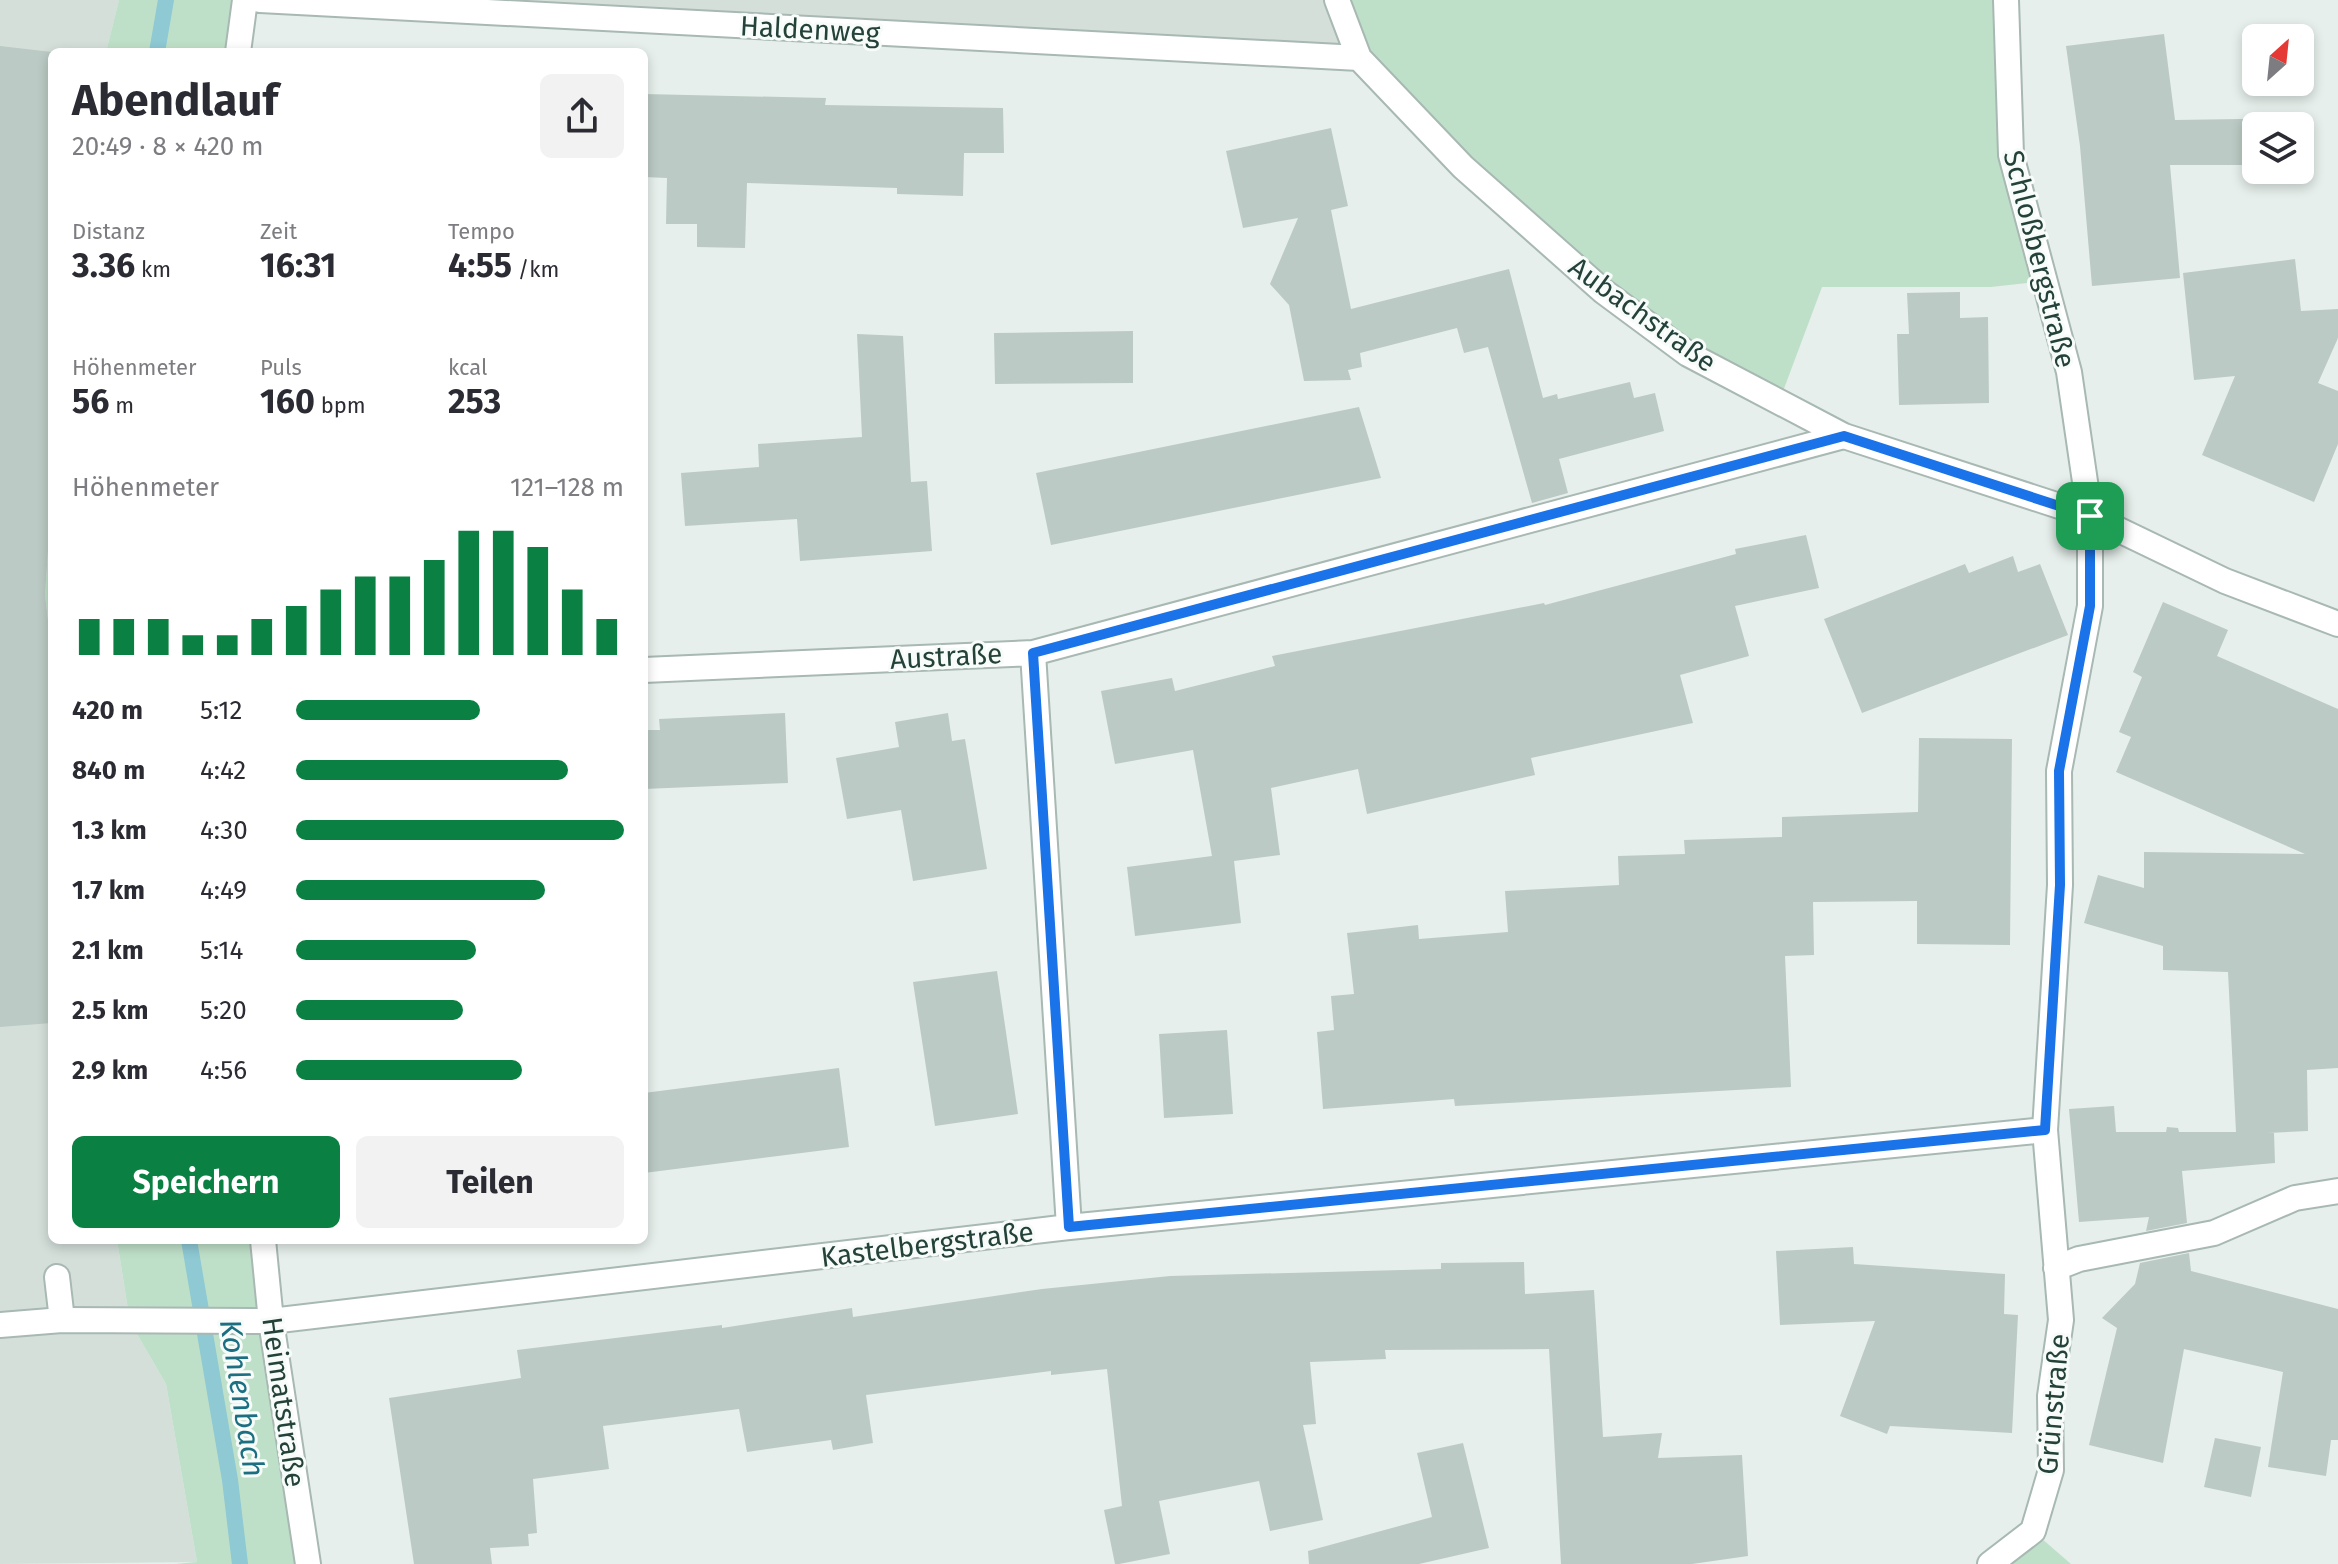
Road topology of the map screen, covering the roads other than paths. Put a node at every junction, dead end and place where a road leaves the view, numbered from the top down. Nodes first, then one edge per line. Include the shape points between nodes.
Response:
1 (245, 0) edge
2 (260, 0) edge
3 (1337, 0) edge
4 (2006, 0) edge
5 (239, 48) edge
6 (1359, 58) junction
7 (1844, 436) junction
8 (2090, 516) junction
9 (2338, 624) edge
10 (1033, 653) junction
11 (648, 670) edge
12 (2045, 1130) junction
13 (2338, 1191) edge
14 (1069, 1227) junction
15 (263, 1244) edge
16 (2056, 1268) junction
17 (57, 1277) dead end
18 (62, 1320) junction
19 (261, 1322) junction
20 (0, 1325) edge
21 (308, 1564) edge
22 (1990, 1564) edge

1 - 5 street
2 - 6 street, Haldenweg
3 - 6 street, Aubachstraße
4 - 8 street, Schloßbergstraße via 2011,155 2069,372
6 - 7 street, Aubachstraße via 1463,167 1603,291 1688,354
7 - 8 street, Aubachstraße
7 - 10 street, Austraße
8 - 9 street, Aubachstraße via 2225,581
8 - 12 street, Schloßbergstraße via 2090,606 2059,771 2060,885
10 - 11 street, Austraße
10 - 14 street
12 - 14 street, Kastelbergstraße
12 - 16 street, Grünstraße
13 - 16 street via 2295,1198 2214,1233
14 - 19 street, Kastelbergstraße
15 - 19 street, Heimatstraße
16 - 22 street, Grünstraße via 2061,1320 2050,1396 2051,1470 2033,1531
17 - 18 street
18 - 19 street, Kastelbergstraße
18 - 20 street, Kastelbergstraße
19 - 21 street, Heimatstraße

